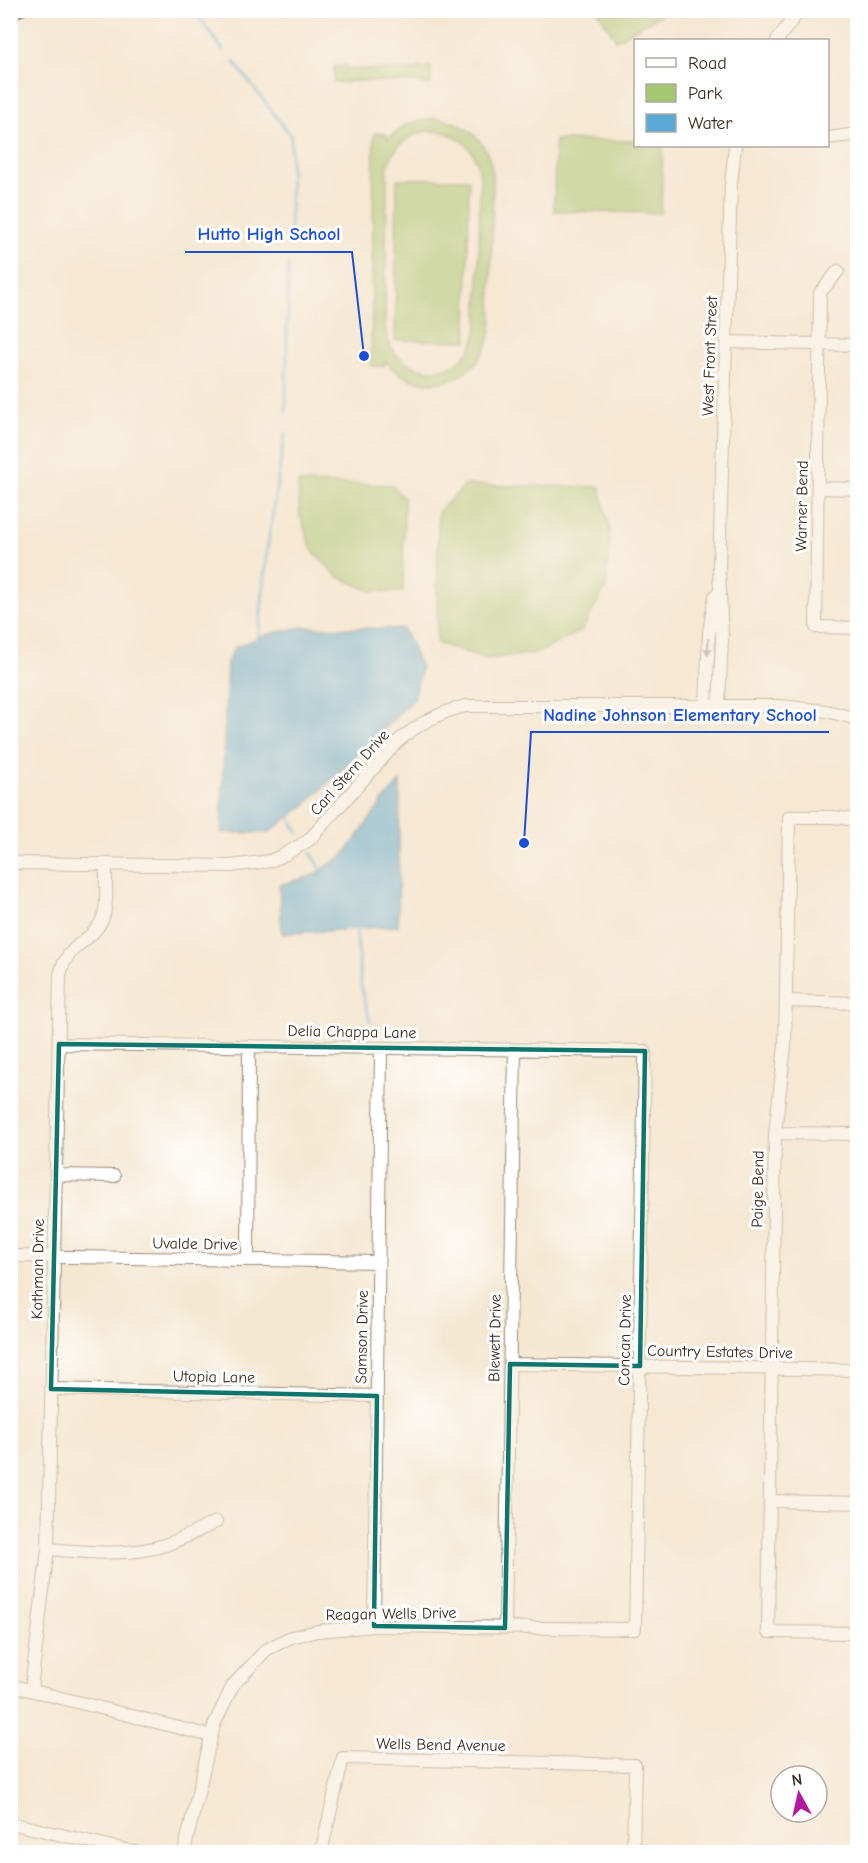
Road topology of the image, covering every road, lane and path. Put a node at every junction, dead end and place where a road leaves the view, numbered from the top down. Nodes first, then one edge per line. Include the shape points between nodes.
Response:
1 (800, 10) edge
2 (778, 39) edge
3 (858, 134) edge
4 (829, 138) edge
5 (735, 147) edge
6 (838, 271) dead end
7 (726, 342) junction
8 (820, 345) junction
9 (858, 345) edge
10 (818, 488) junction
11 (858, 489) edge
12 (719, 568) junction
13 (858, 628) edge
14 (706, 704) junction
15 (719, 704) junction
16 (858, 719) edge
17 (858, 820) edge
18 (10, 863) edge
19 (106, 864) junction
20 (786, 1001) junction
21 (858, 1003) edge
22 (59, 1044) junction
23 (249, 1046) junction
24 (381, 1048) junction
25 (515, 1050) junction
26 (645, 1051) joint
27 (775, 1133) junction
28 (858, 1134) edge
29 (56, 1175) junction
30 (114, 1176) dead end
31 (10, 1256) edge
32 (54, 1257) junction
33 (248, 1260) junction
34 (378, 1262) junction
35 (510, 1364) junction
36 (640, 1366) junction
37 (771, 1369) junction
38 (858, 1370) edge
39 (51, 1389) junction
40 (377, 1396) junction
41 (771, 1501) junction
42 (858, 1503) edge
43 (216, 1522) dead end
44 (48, 1549) junction
45 (374, 1626) junction
46 (505, 1628) junction
47 (635, 1629) joint
48 (858, 1633) edge
49 (10, 1685) edge
50 (31, 1689) junction
51 (211, 1736) junction
52 (10, 1823) edge
53 (135, 1852) edge
54 (184, 1852) edge
55 (321, 1852) edge
56 (633, 1852) edge

1 - 2 street
3 - 4 street
5 - 7 street, West Front Street
6 - 8 street, Warner Bend via 820,293
7 - 8 street
7 - 12 street, West Front Street
8 - 9 street
8 - 10 street, Warner Bend
10 - 11 street
10 - 13 street, Warner Bend via 816,627
12 -> 14 street, West Front Street via 709,632
12 - 15 street, West Front Street
14 - 15 street, Carl Stern Drive
14 - 19 street, Carl Stern Drive via 480,705 447,711 420,724 397,742 309,840 284,855 270,861 231,866
15 - 16 street, Carl Stern Drive via 781,706
17 - 20 street, Paige Bend via 789,817
18 - 19 street, Carl Stern Drive
19 - 22 street, Kothman Drive via 101,921 62,964
20 - 21 street
20 - 27 street, Paige Bend
22 - 23 street, Delia Chappa Lane
22 - 29 street, Kothman Drive
23 - 24 street, Delia Chappa Lane
23 - 33 street
24 - 25 street, Delia Chappa Lane
24 - 34 street, Samson Drive
25 - 26 street, Delia Chappa Lane
25 - 35 street, Blewett Drive
26 - 36 street, Concan Drive
27 - 28 street
27 - 37 street, Paige Bend
29 - 30 street
29 - 32 street, Kothman Drive
31 - 32 street, Uvalde Drive
32 - 33 street, Uvalde Drive
32 - 39 street, Kothman Drive
33 - 34 street, Uvalde Drive
34 - 40 street, Samson Drive
35 - 36 street, Country Estates Drive
35 - 46 street, Blewett Drive
36 - 37 street, Country Estates Drive
36 - 47 street, Concan Drive
37 - 38 street, Country Estates Drive
37 - 41 street, Paige Bend
39 - 40 street, Utopia Lane
39 - 44 street, Kothman Drive
40 - 45 street, Samson Drive
41 - 42 street
41 - 48 street, Paige Bend via 768,1632
43 - 44 street via 186,1537 142,1551
44 - 50 street, Kothman Drive
45 - 46 street, Reagan Wells Drive
45 - 51 street, Reagan Wells Drive via 318,1630 291,1637 266,1650 233,1685
46 - 47 street, Reagan Wells Drive
49 - 50 street
50 - 51 street
51 - 54 street, Reagan Wells Drive
52 - 53 street
55 - 56 street, Wells Bend Avenue via 344,1758 634,1765

